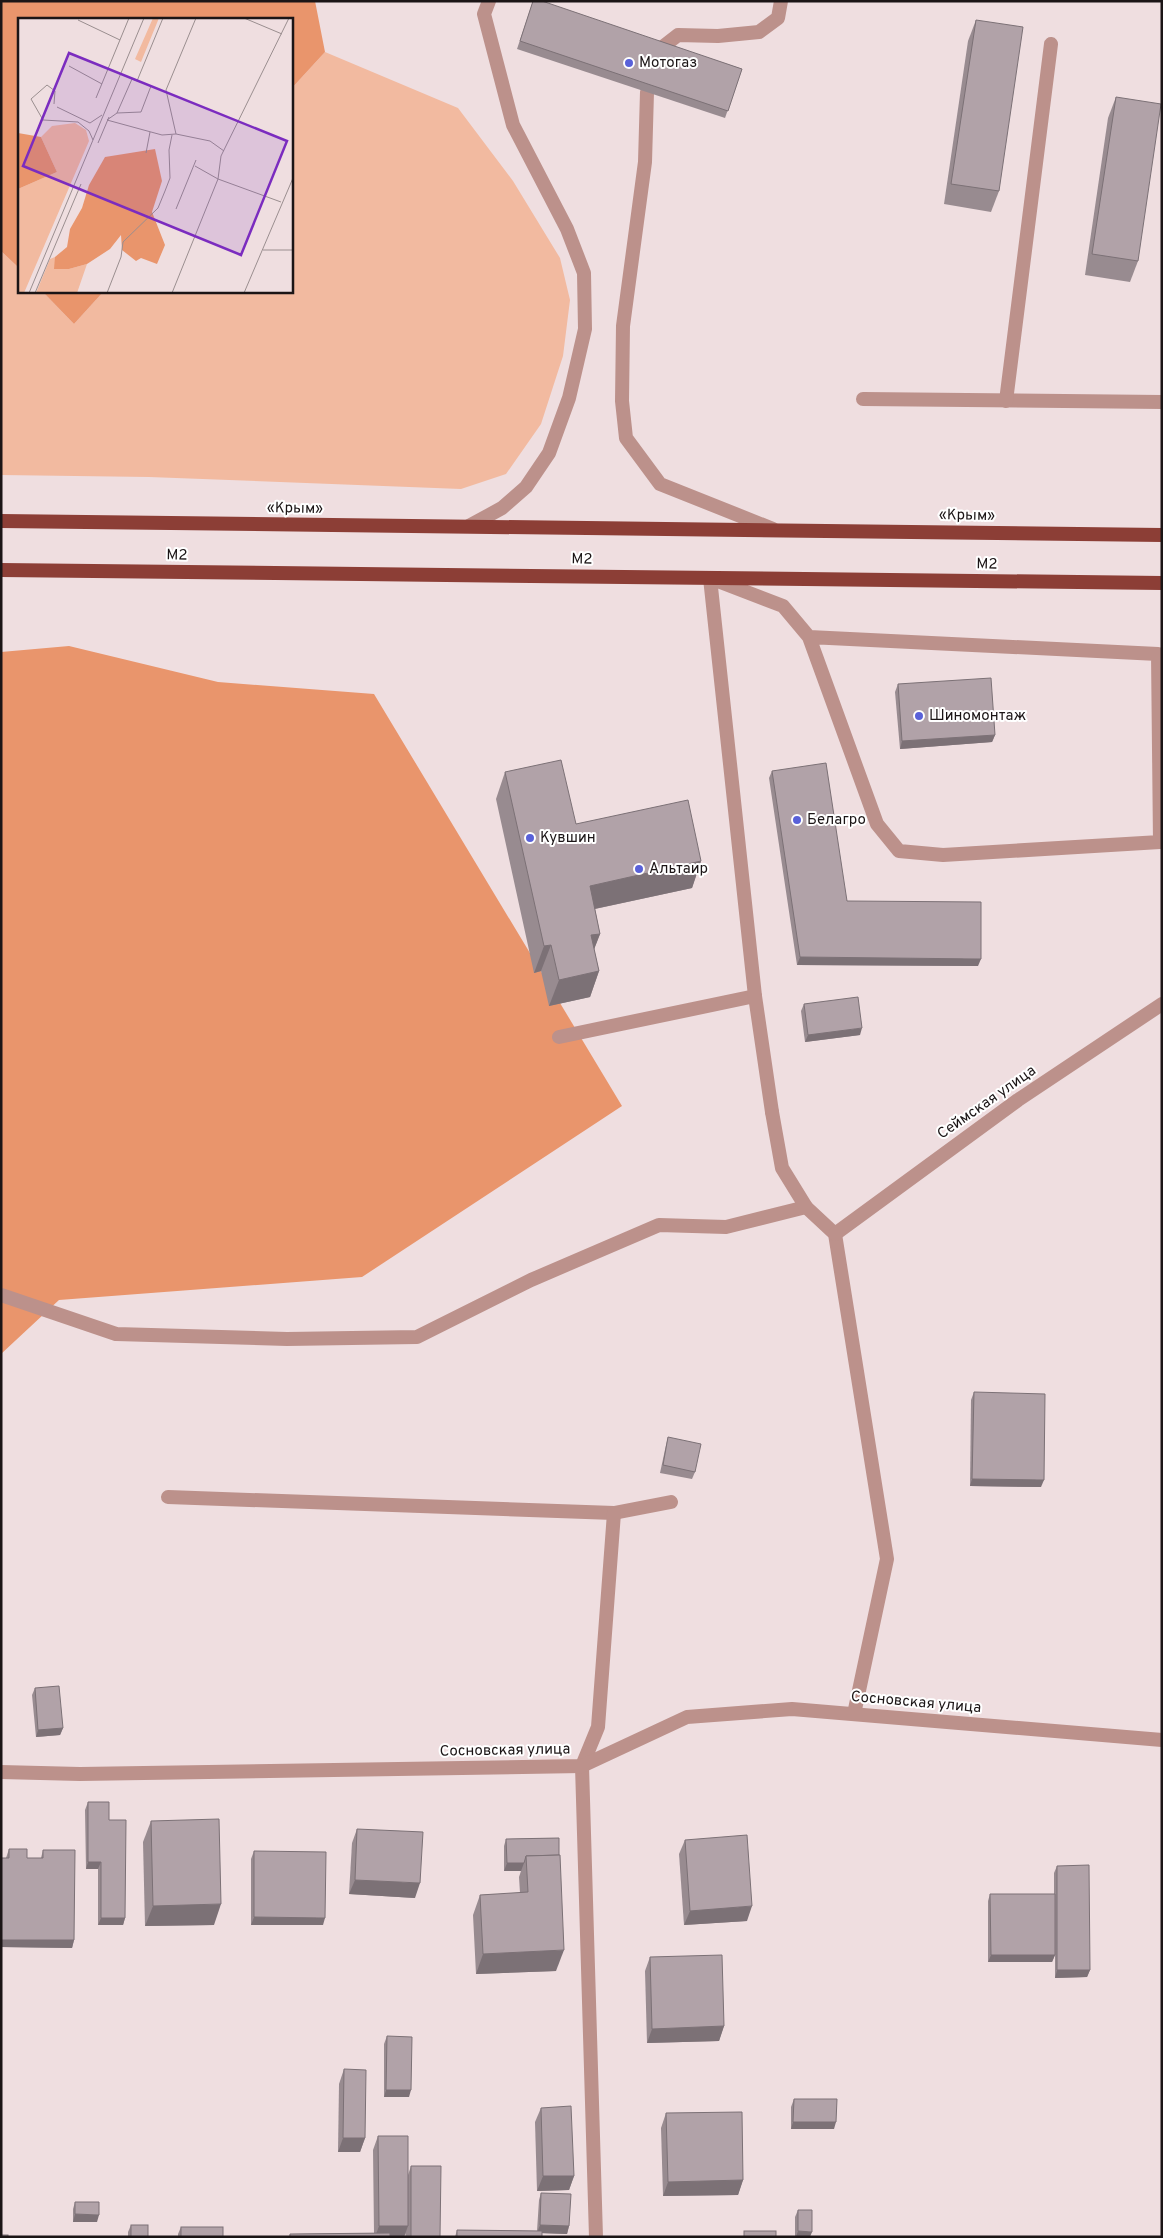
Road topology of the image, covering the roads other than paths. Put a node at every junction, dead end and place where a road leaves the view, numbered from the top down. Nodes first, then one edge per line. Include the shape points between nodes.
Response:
1 (489, 1) edge
2 (781, 1) edge
3 (1051, 44) dead end
4 (660, 49) edge
5 (647, 92) edge
6 (862, 399) dead end
7 (1006, 400) junction
8 (1162, 402) edge
9 (1, 521) edge
10 (469, 526) junction
11 (773, 530) junction
12 (1162, 535) edge
13 (1, 570) edge
14 (710, 578) junction
15 (1162, 583) edge
16 (809, 637) junction
17 (1160, 702) edge
18 (756, 996) junction
19 (1162, 1004) edge
20 (559, 1037) dead end
21 (806, 1207) junction
22 (835, 1234) junction
23 (1, 1295) edge
24 (168, 1497) dead end
25 (671, 1502) dead end
26 (614, 1512) junction
27 (854, 1714) junction
28 (1162, 1740) edge
29 (582, 1766) junction
30 (1, 1772) edge
31 (596, 2237) edge

1 - 10 street via 484,14 513,125 567,229 584,273 585,329 569,398 549,453 526,487 502,508
2 - 4 street via 778,18 759,32 678,35
3 - 7 street
5 - 11 street via 645,162 623,326 622,401 626,438 660,484
6 - 7 street
7 - 8 street
9 - 10 highway, «Крым»
10 - 11 highway, «Крым»
11 - 12 highway, «Крым»
13 - 14 highway, М2
14 - 15 highway, М2
14 - 16 street via 784,606
14 - 18 street
16 - 17 street via 1158,654
16 - 17 street via 877,824 899,851 943,855 1160,842
18 - 20 street
18 - 21 street via 782,1168
19 - 22 street, Сеймская улица via 1018,1100
21 - 22 street
21 - 23 street via 726,1227 659,1225 531,1280 417,1336 287,1339 116,1334
22 - 27 street via 887,1559
24 - 26 street
25 - 26 street
26 - 29 street via 598,1727
27 - 28 street, Сосновская улица
27 - 29 street, Сосновская улица via 792,1710 687,1717
29 - 30 street, Сосновская улица via 80,1774
29 - 31 street

